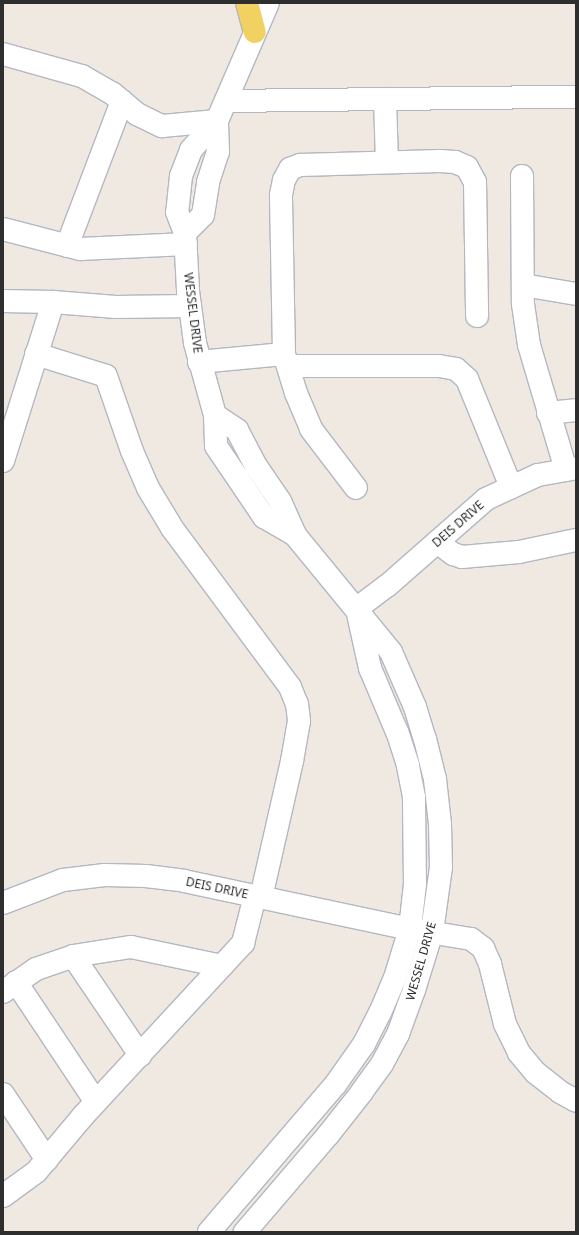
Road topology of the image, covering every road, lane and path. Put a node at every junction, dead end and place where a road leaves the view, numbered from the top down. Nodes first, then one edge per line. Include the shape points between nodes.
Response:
1 (247, 3) edge
2 (268, 3) edge
3 (255, 32) junction
4 (3, 54) edge
5 (576, 97) edge
6 (385, 99) junction
7 (122, 101) junction
8 (226, 101) junction
9 (217, 121) junction
10 (387, 162) junction
11 (522, 176) dead end
12 (3, 229) edge
13 (186, 239) junction
14 (67, 246) junction
15 (523, 285) junction
16 (576, 294) edge
17 (3, 301) edge
18 (53, 302) junction
19 (190, 306) junction
20 (477, 316) dead end
21 (36, 354) junction
22 (286, 360) junction
23 (200, 362) junction
24 (576, 410) edge
25 (548, 412) junction
26 (3, 461) edge
27 (571, 469) edge
28 (511, 487) junction
29 (356, 488) dead end
30 (576, 540) edge
31 (437, 542) junction
32 (356, 609) junction
33 (258, 897) junction
34 (3, 903) edge
35 (410, 929) junction
36 (432, 932) junction
37 (73, 956) junction
38 (222, 966) junction
39 (9, 987) edge
40 (140, 1055) junction
41 (3, 1094) edge
42 (576, 1101) edge
43 (96, 1102) junction
44 (47, 1160) junction
45 (3, 1196) edge
46 (236, 1202) junction
47 (256, 1228) edge
48 (209, 1232) edge

1 - 3 main road
2 - 3 street, WESSEL DRIVE
3 - 8 street, WESSEL DRIVE
4 - 7 street via 82,76
5 - 6 street
6 - 8 street
6 - 10 street
7 - 9 street via 137,114 162,126
7 - 14 street
8 - 9 street, WESSEL DRIVE
9 - 13 street, WESSEL DRIVE via 191,150 181,176 177,212
10 - 20 street via 455,162 467,168 475,182
10 - 22 street via 300,165 290,169 284,180 281,195
11 - 15 street
12 - 14 street
13 - 14 street via 80,250
13 - 19 street, WESSEL DRIVE
15 - 16 street
15 - 25 street via 529,345
17 - 18 street
18 - 19 street via 116,307
18 - 21 street
19 - 23 street, WESSEL DRIVE
21 - 26 street
21 - 33 street via 106,376 148,488 185,546 290,687 297,704 299,721 290,769
22 - 23 street
22 - 28 street via 439,366 456,369 467,379
22 - 29 street via 311,429
23 - 32 street, WESSEL DRIVE via 215,415 216,446 264,517 295,535
24 - 25 street
25 - 27 street
27 - 28 street, DEIS DRIVE via 538,475
28 - 31 street, DEIS DRIVE via 486,499
30 - 31 street via 519,552 462,557 453,554
31 - 32 street, DEIS DRIVE
32 - 35 street, WESSEL DRIVE via 370,668 398,732 414,797 415,884
32 - 36 street, WESSEL DRIVE via 391,652 403,676 415,707 435,778 441,867
33 - 34 street, DEIS DRIVE via 184,881 146,876 105,875 63,880
33 - 35 street, DEIS DRIVE
33 - 38 street via 243,943
35 - 36 street, DEIS DRIVE
35 - 46 street, WESSEL DRIVE via 395,978 364,1044 336,1085
36 - 42 street, DEIS DRIVE via 471,939 483,948 490,964 505,1024 519,1053 536,1073
36 - 47 street, WESSEL DRIVE via 401,1024 382,1064
37 - 38 street via 131,948
37 - 39 street via 36,969
37 - 40 street
38 - 40 street
39 - 43 street
40 - 43 street
41 - 44 street
43 - 44 street
44 - 45 street via 36,1172
46 - 47 street
46 - 48 street, WESSEL DRIVE

